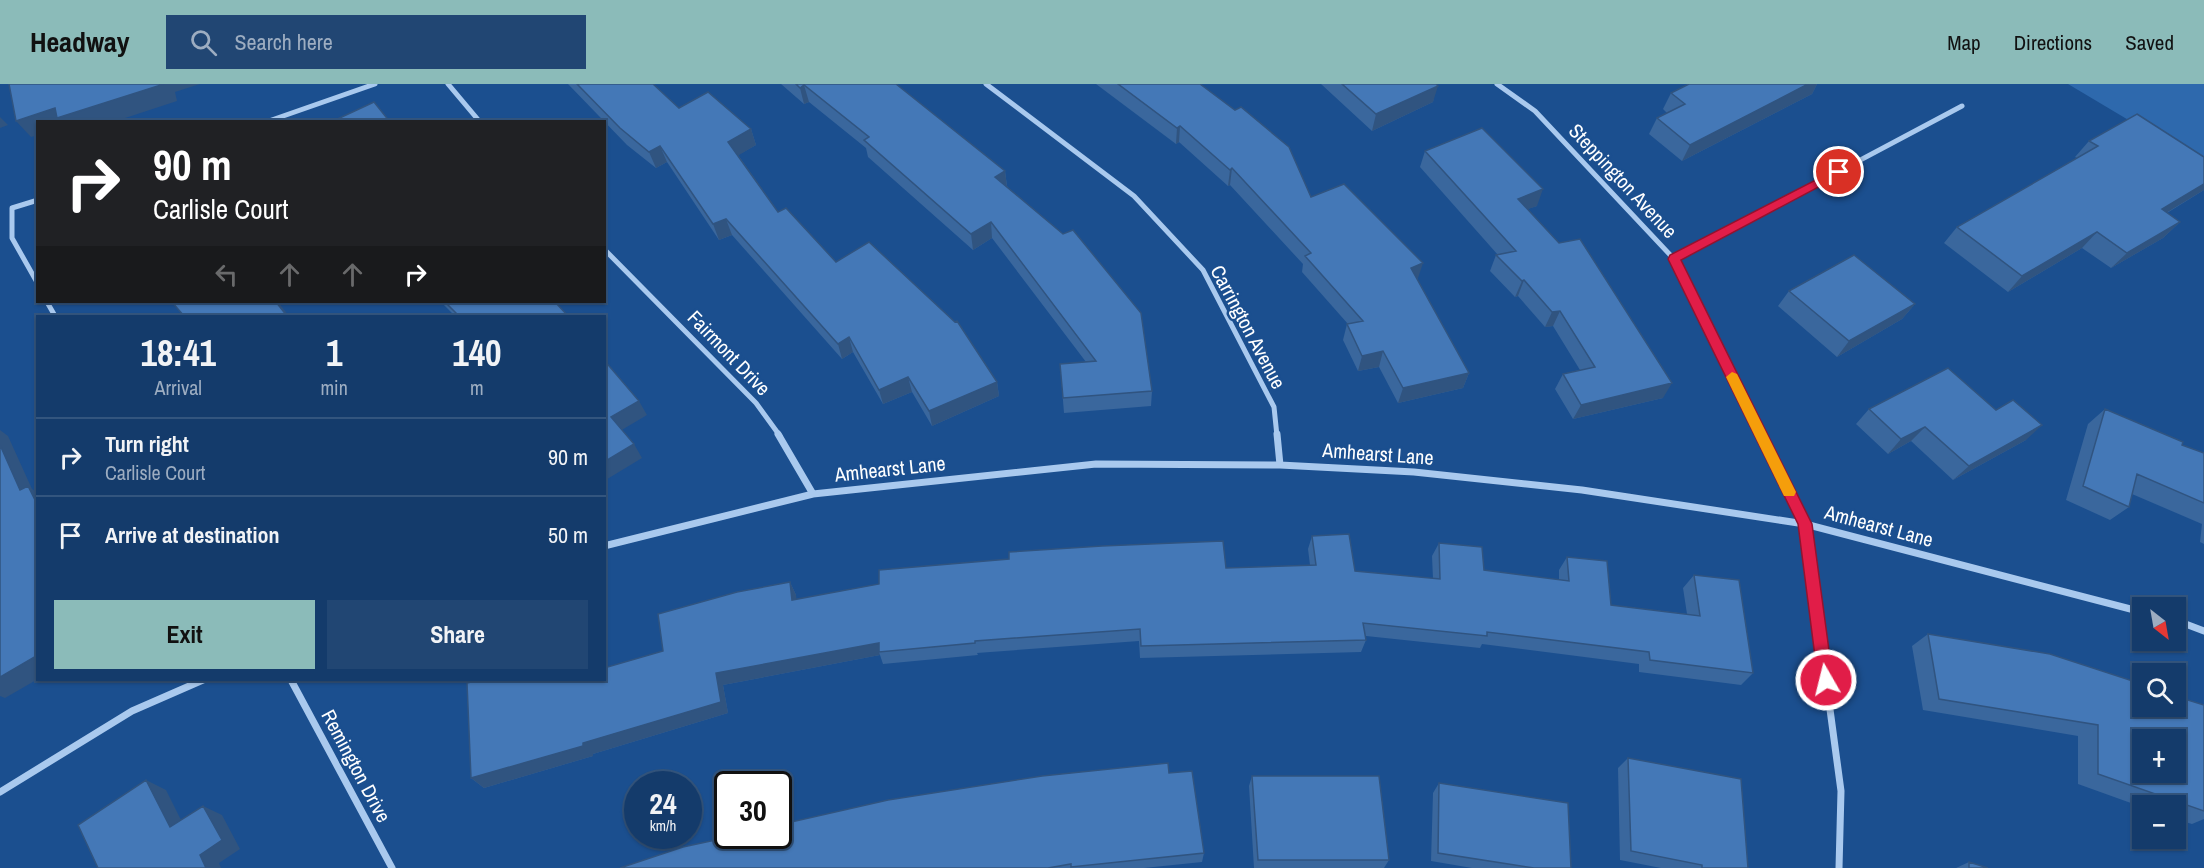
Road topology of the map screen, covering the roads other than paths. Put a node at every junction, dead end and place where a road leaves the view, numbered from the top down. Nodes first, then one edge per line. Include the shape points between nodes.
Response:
1 (375, 84) edge
2 (448, 84) edge
3 (986, 84) edge
4 (1497, 84) edge
5 (1962, 106) dead end
6 (272, 120) edge
7 (478, 120) edge
8 (36, 201) edge
9 (606, 251) edge
10 (1674, 259) junction
11 (36, 280) edge
12 (1280, 465) junction
13 (813, 494) junction
14 (1805, 524) junction
15 (606, 546) edge
16 (2132, 609) edge
17 (2186, 624) edge
18 (2204, 631) edge
19 (201, 681) edge
20 (292, 681) edge
21 (0, 792) edge
22 (392, 868) edge
23 (1839, 868) edge

1 - 6 street
2 - 7 street
3 - 12 street, Carrington Avenue via 1134,196 1203,270 1274,407
4 - 10 street, Steppington Avenue via 1534,111
5 - 10 street
8 - 11 street via 12,208 12,238
9 - 13 street, Fairmont Drive via 756,403
10 - 14 street, Steppington Avenue
12 - 13 street, Amhearst Lane via 1096,464
12 - 14 street, Amhearst Lane via 1414,472 1582,490
13 - 15 street, Amhearst Lane
14 - 16 street, Amhearst Lane
14 - 23 street, Steppington Avenue via 1841,791
17 - 18 street
19 - 21 street via 132,711
20 - 22 street, Remington Drive

